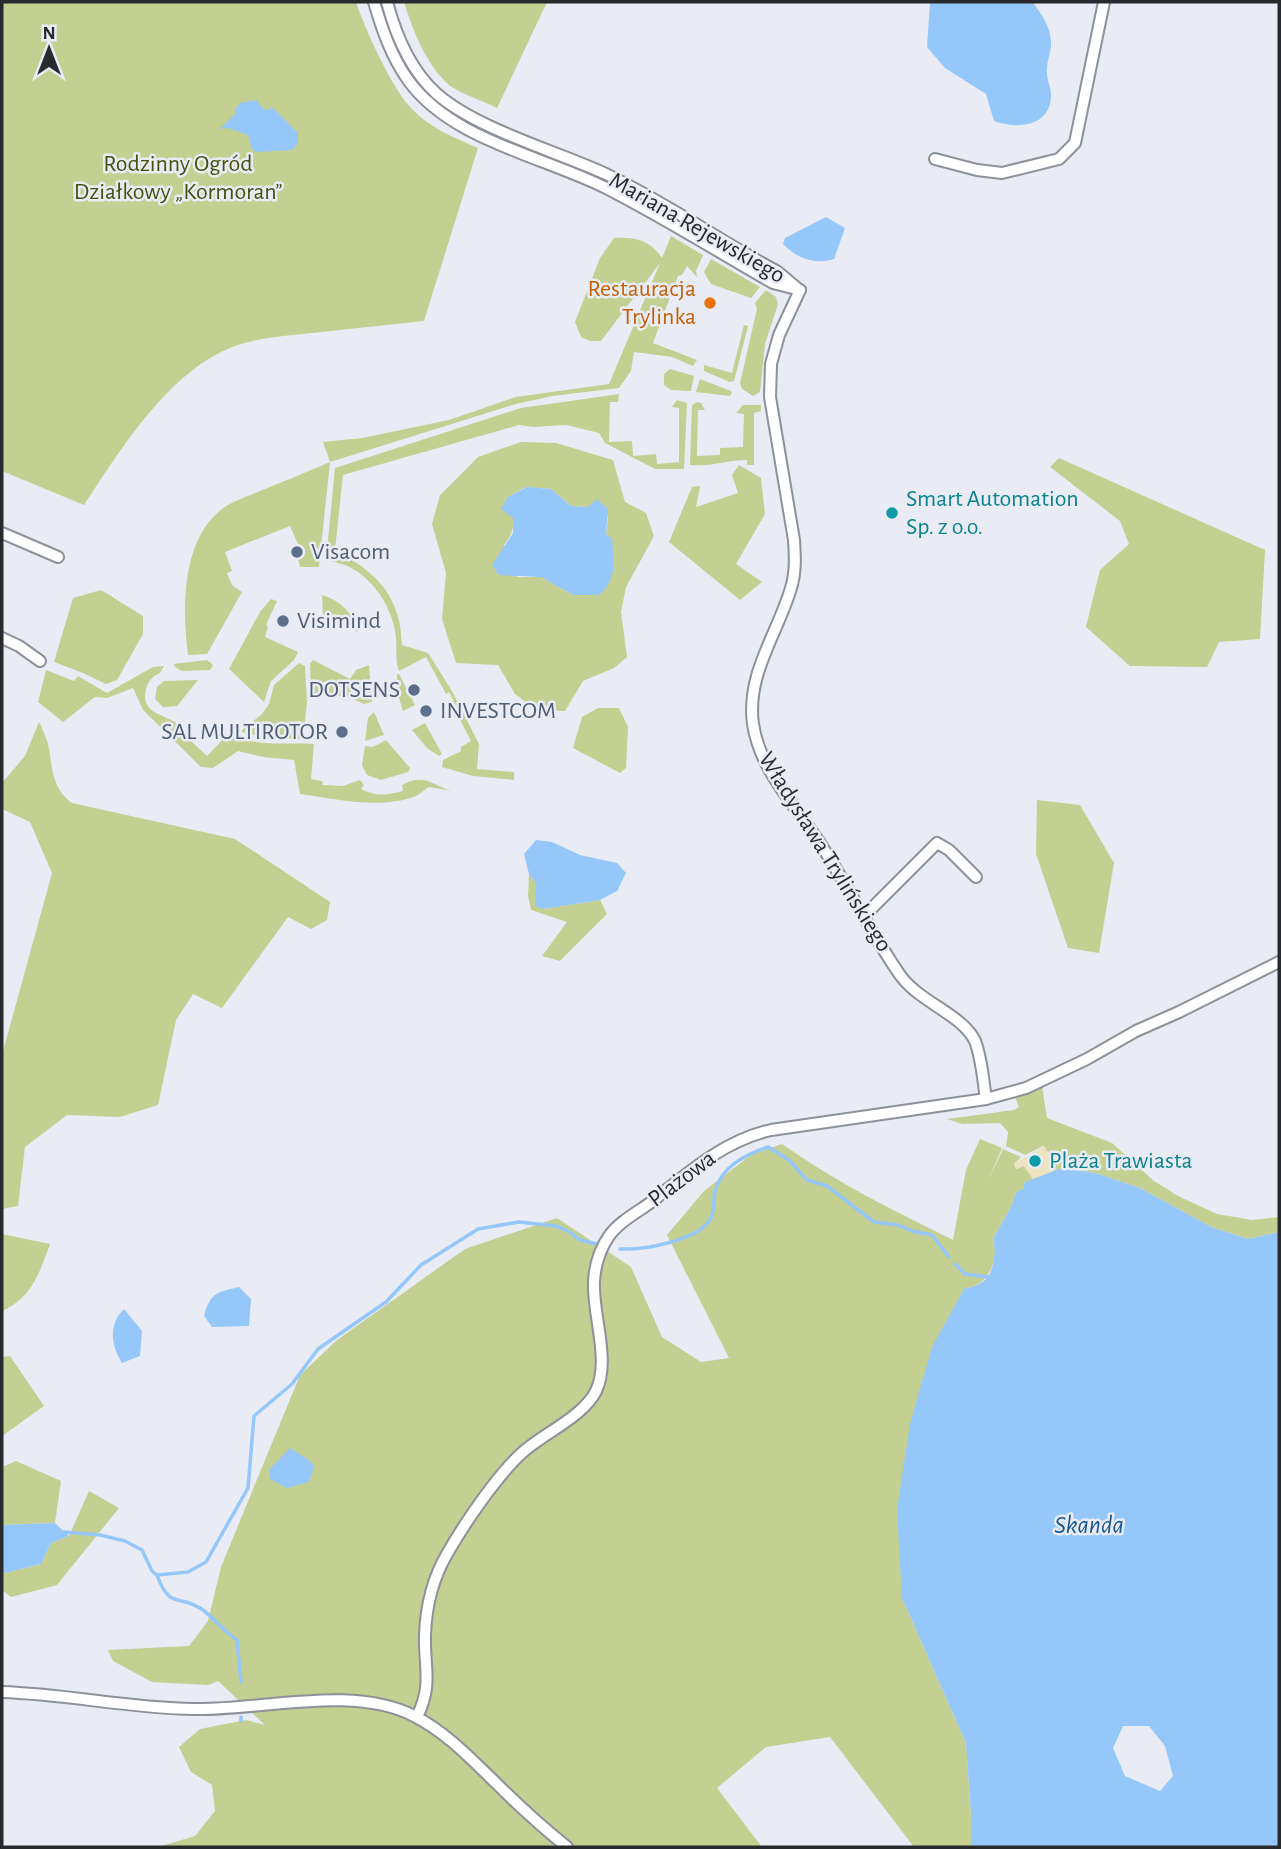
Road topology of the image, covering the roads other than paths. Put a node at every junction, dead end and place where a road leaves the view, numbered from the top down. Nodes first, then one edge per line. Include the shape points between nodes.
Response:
1 (374, 2) edge
2 (387, 2) edge
3 (1104, 2) edge
4 (935, 159) dead end
5 (800, 290) junction
6 (2, 533) edge
7 (58, 557) dead end
8 (2, 638) edge
9 (40, 661) dead end
10 (976, 877) dead end
11 (864, 916) junction
12 (1279, 962) edge
13 (986, 1099) junction
14 (2, 1692) edge
15 (417, 1717) junction
16 (567, 1847) edge

1 - 5 street, Mariana Rejewskiego via 391,51 407,79 455,123 604,187 773,283
2 - 5 street, Mariana Rejewskiego via 401,45 417,71 451,106 609,175 778,272
3 - 4 street via 1075,143 1059,159 1002,173
5 - 11 street, Władysława Trylińskiego via 779,335 771,364 770,397 795,560 792,585 757,672 753,725 773,775
6 - 7 street
8 - 9 street
10 - 11 street via 937,843
11 - 13 street, Władysława Trylińskiego via 910,987 968,1031 979,1053
12 - 13 street, Plażowa via 1026,1088
13 - 15 street, Plażowa via 771,1130 740,1140 707,1158 620,1225 603,1247 595,1271 600,1342 597,1389 582,1408 507,1468 446,1555 428,1603 428,1684
14 - 15 street via 191,1709 359,1702 386,1705
15 - 16 street via 461,1749

